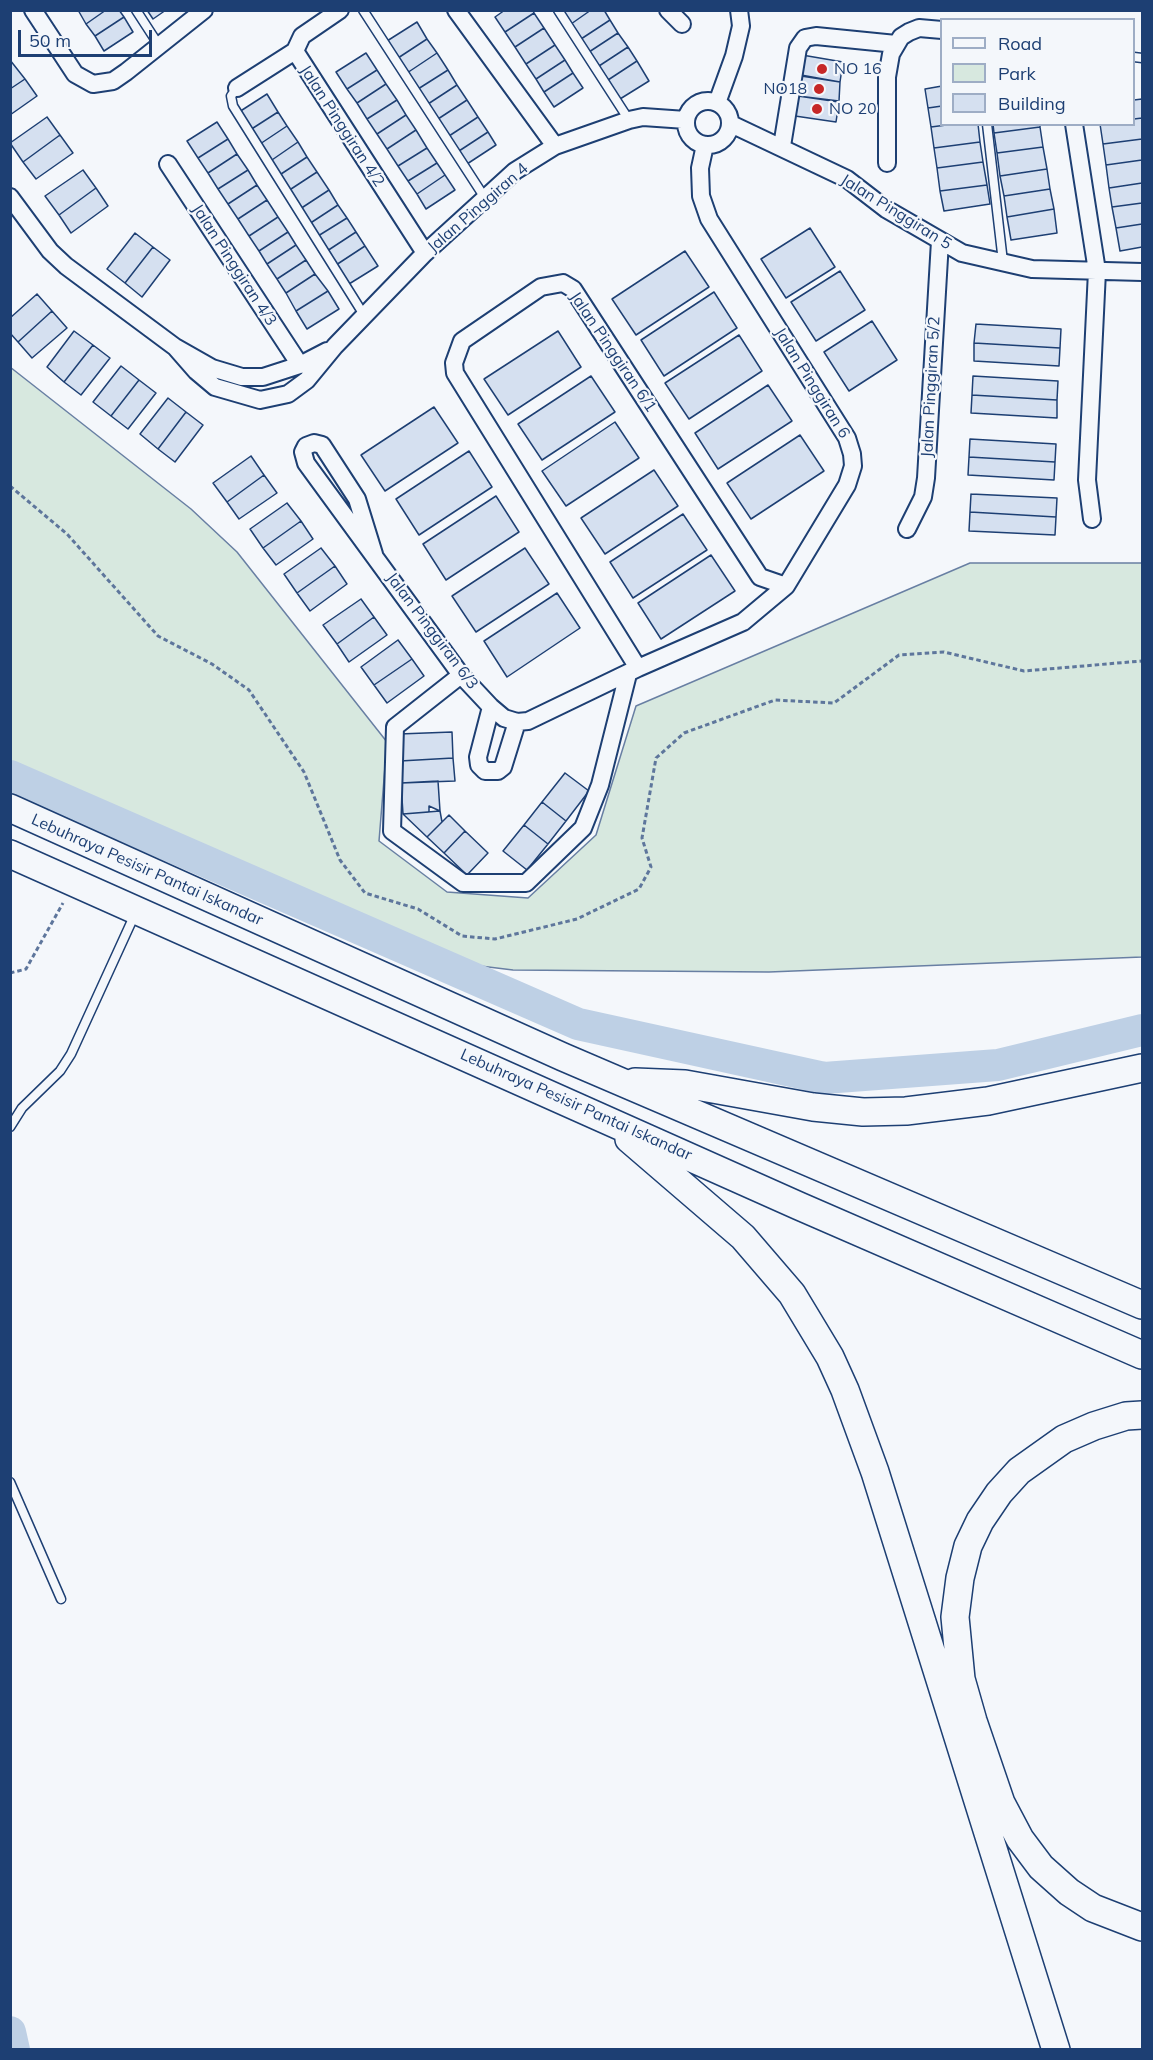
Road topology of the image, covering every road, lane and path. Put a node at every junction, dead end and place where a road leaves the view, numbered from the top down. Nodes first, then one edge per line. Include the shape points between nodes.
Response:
1 (33, 10) edge
2 (136, 10) edge
3 (204, 10) edge
4 (340, 10) edge
5 (363, 10) edge
6 (456, 10) edge
7 (558, 10) edge
8 (668, 10) edge
9 (739, 10) edge
10 (682, 24) dead end
11 (940, 30) edge
12 (896, 44) junction
13 (160, 47) junction
14 (295, 51) junction
15 (237, 88) joint
16 (717, 103) junction
17 (629, 120) junction
18 (686, 120) junction
19 (731, 124) junction
20 (987, 126) edge
21 (1074, 126) edge
22 (705, 145) junction
23 (555, 146) junction
24 (782, 146) junction
25 (887, 163) dead end
26 (168, 164) dead end
27 (10, 197) edge
28 (485, 198) junction
29 (940, 241) junction
30 (425, 253) junction
31 (1003, 262) junction
32 (1097, 270) junction
33 (1143, 272) edge
34 (364, 315) junction
35 (334, 346) junction
36 (175, 347) junction
37 (300, 365) junction
38 (10, 486) edge
39 (1092, 519) dead end
40 (907, 529) dead end
41 (374, 554) junction
42 (786, 586) junction
43 (1143, 661) edge
44 (633, 671) junction
45 (461, 675) junction
46 (491, 707) junction
47 (523, 721) junction
48 (10, 808) edge
49 (10, 854) edge
50 (74, 882) junction
51 (136, 910) junction
52 (10, 974) edge
53 (1143, 1068) edge
54 (622, 1082) junction
55 (605, 1118) junction
56 (10, 1128) edge
57 (1143, 1305) edge
58 (1143, 1355) edge
59 (1143, 1415) edge
60 (10, 1482) edge
61 (61, 1599) dead end
62 (1143, 1927) edge
63 (1056, 2049) edge

1 - 13 street via 75,74 93,84 120,77
2 - 13 lane
3 - 13 street
4 - 14 street, Jalan Pinggiran 4/2 via 302,36
5 - 28 lane
6 - 23 street
7 - 17 lane
8 - 10 street
9 - 16 street via 741,26 734,56
11 - 12 street via 919,28
12 - 24 street via 805,38 798,48
12 - 25 street via 887,77
14 - 15 street
14 - 30 street, Jalan Pinggiran 4/2
15 - 34 lane via 231,96 233,106
16 - 18 street via 698,103
16 - 19 street via 727,111
17 - 18 street, Jalan Pinggiran 4
17 - 23 street, Jalan Pinggiran 4
18 - 22 street via 693,139
19 - 22 street via 722,140
19 - 24 street, Jalan Pinggiran 5
20 - 31 lane
21 - 32 street
22 - 42 street, Jalan Pinggiran 6 via 700,168 701,195 709,219 847,438 852,454 847,485
23 - 28 street, Jalan Pinggiran 4 via 515,171
24 - 29 street, Jalan Pinggiran 5 via 847,179 886,209
26 - 37 street, Jalan Pinggiran 4/3
27 - 36 street, Jalan Pinggiran 4 via 66,266
28 - 30 street, Jalan Pinggiran 4
29 - 31 street, Jalan Pinggiran 5 via 962,253
29 - 40 street, Jalan Pinggiran 5/2 via 926,478 922,498
30 - 34 street, Jalan Pinggiran 4
31 - 32 street, Jalan Pinggiran 5 via 1032,269
32 - 33 street, Jalan Pinggiran 5
32 - 39 street via 1087,480
34 - 35 street, Jalan Pinggiran 4
35 - 36 street, Jalan Pinggiran 4 via 307,380 288,394 260,400 215,387
35 - 37 street, Jalan Pinggiran 4
36 - 37 street, Jalan Pinggiran 4 via 212,368 242,377 263,377
38 - 43 path via 67,534 158,636 212,664 249,690 304,772 340,860 365,893 418,909 462,936 495,939 577,919 639,890 651,867 642,838 656,758 684,733 775,700 834,703 899,655 944,652 1024,670
41 - 41 street, Jalan Pinggiran 6/3 via 306,463 306,446 322,446 357,499
41 - 45 street, Jalan Pinggiran 6/3
42 - 44 street, Jalan Pinggiran 6 via 743,622
42 - 44 street, Jalan Pinggiran 6/1 via 760,577 573,289 563,283 541,287 462,341 454,363 455,373
44 - 45 street via 600,785 583,828 526,883 464,883 392,831 395,727
44 - 47 street, Jalan Pinggiran 6
45 - 46 street, Jalan Pinggiran 6/3
46 - 47 street, Jalan Pinggiran 6/3 via 504,718
46 - 47 street via 478,757 484,771 498,771 503,766
48 - 54 highway, Lebuhraya Pesisir Pantai Iskandar
49 - 50 highway, Lebuhraya Pesisir Pantai Iskandar
50 - 51 highway, Lebuhraya Pesisir Pantai Iskandar
50 - 52 path via 34,959 26,969
51 - 55 highway, Lebuhraya Pesisir Pantai Iskandar
51 - 56 lane via 71,1054 60,1071 22,1108
53 - 54 highway via 988,1101 906,1111 813,1107 685,1084
54 - 57 highway, Lebuhraya Pesisir Pantai Iskandar
55 - 58 highway, Lebuhraya Pesisir Pantai Iskandar
55 - 63 highway via 743,1237 792,1294 830,1357 874,1472
59 - 62 highway via 1126,1416 1064,1439 1019,1470 980,1521 968,1546 955,1617 961,1679 973,1721 1001,1803 1020,1839 1041,1867 1069,1892 1093,1908
60 - 61 lane

